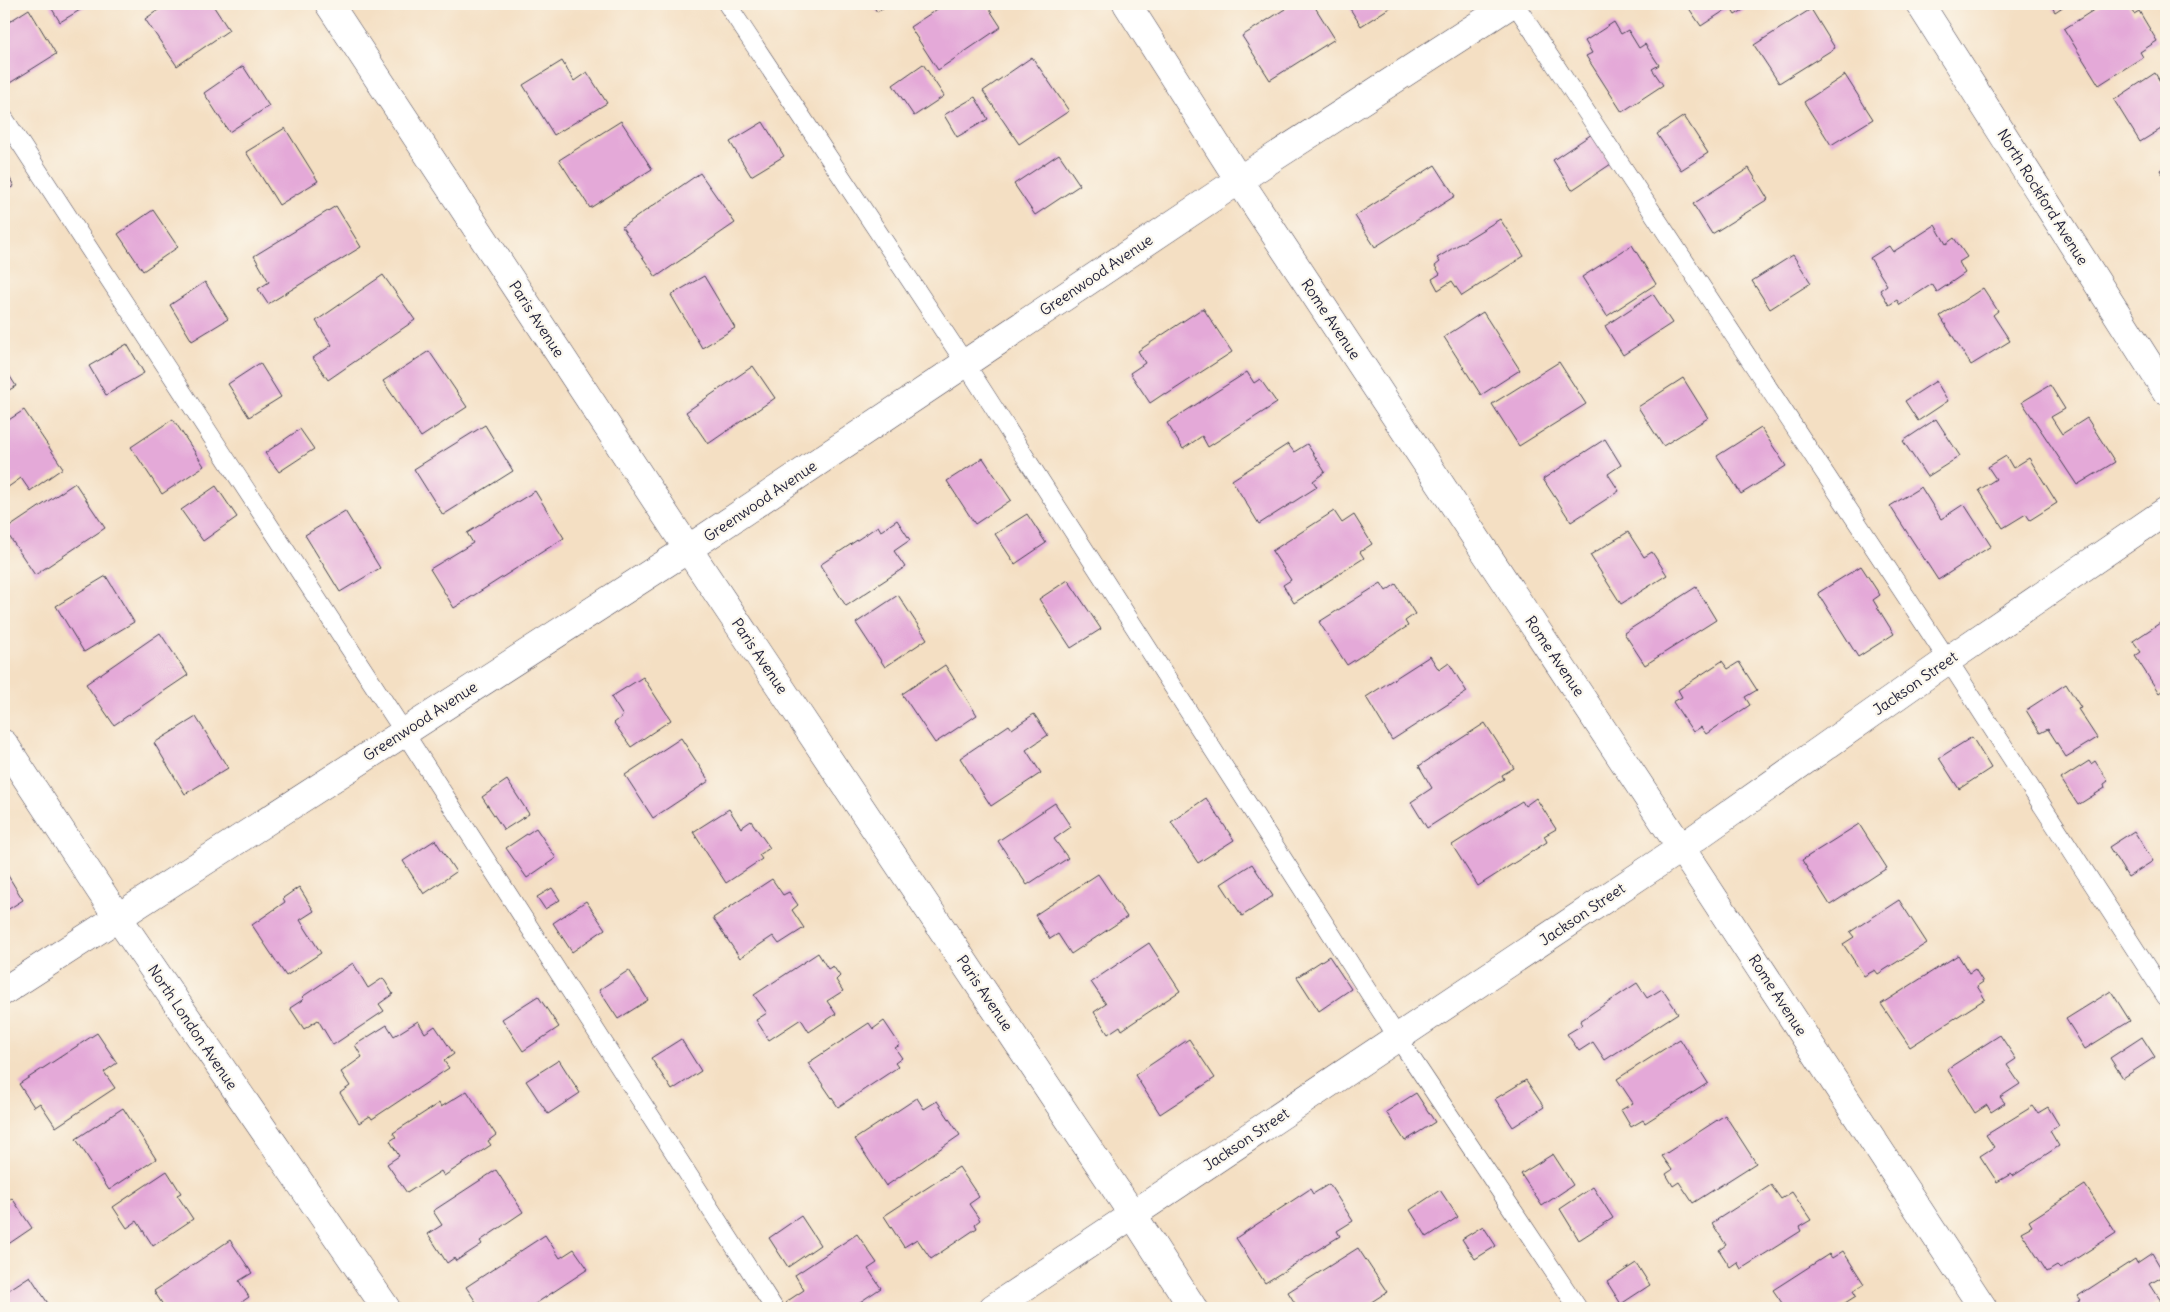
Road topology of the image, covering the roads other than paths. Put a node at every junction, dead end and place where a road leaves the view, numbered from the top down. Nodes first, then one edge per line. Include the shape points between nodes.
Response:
1 (329, 4) edge
2 (727, 4) edge
3 (1127, 4) edge
4 (1513, 4) edge
5 (1920, 4) edge
6 (4, 118) edge
7 (1239, 180) junction
8 (966, 363) junction
9 (2166, 391) edge
10 (2166, 511) edge
11 (688, 549) junction
12 (1948, 660) junction
13 (404, 732) junction
14 (4, 744) edge
15 (1681, 848) junction
16 (117, 916) junction
17 (4, 990) edge
18 (2166, 997) edge
19 (1398, 1038) junction
20 (1133, 1215) junction
21 (386, 1308) edge
22 (774, 1308) edge
23 (993, 1308) edge
24 (1192, 1308) edge
25 (1578, 1308) edge
26 (1983, 1308) edge

1 - 11 street, Paris Avenue
2 - 8 lane
3 - 7 street, Rome Avenue
4 - 7 street, Greenwood Avenue
4 - 12 lane
5 - 9 street, North Rockford Avenue
6 - 13 lane
7 - 8 street, Greenwood Avenue
7 - 15 street, Rome Avenue
8 - 11 street, Greenwood Avenue
8 - 19 lane
10 - 12 street, Jackson Street
11 - 13 street, Greenwood Avenue
11 - 20 street, Paris Avenue
12 - 15 street, Jackson Street
12 - 18 lane
13 - 16 street, Greenwood Avenue
13 - 22 lane
14 - 16 street, North London Avenue
15 - 19 street, Jackson Street
15 - 26 street, Rome Avenue
16 - 17 street, Greenwood Avenue
16 - 21 street, North London Avenue
19 - 20 street, Jackson Street
19 - 25 lane
20 - 23 street, Jackson Street
20 - 24 street, Paris Avenue

